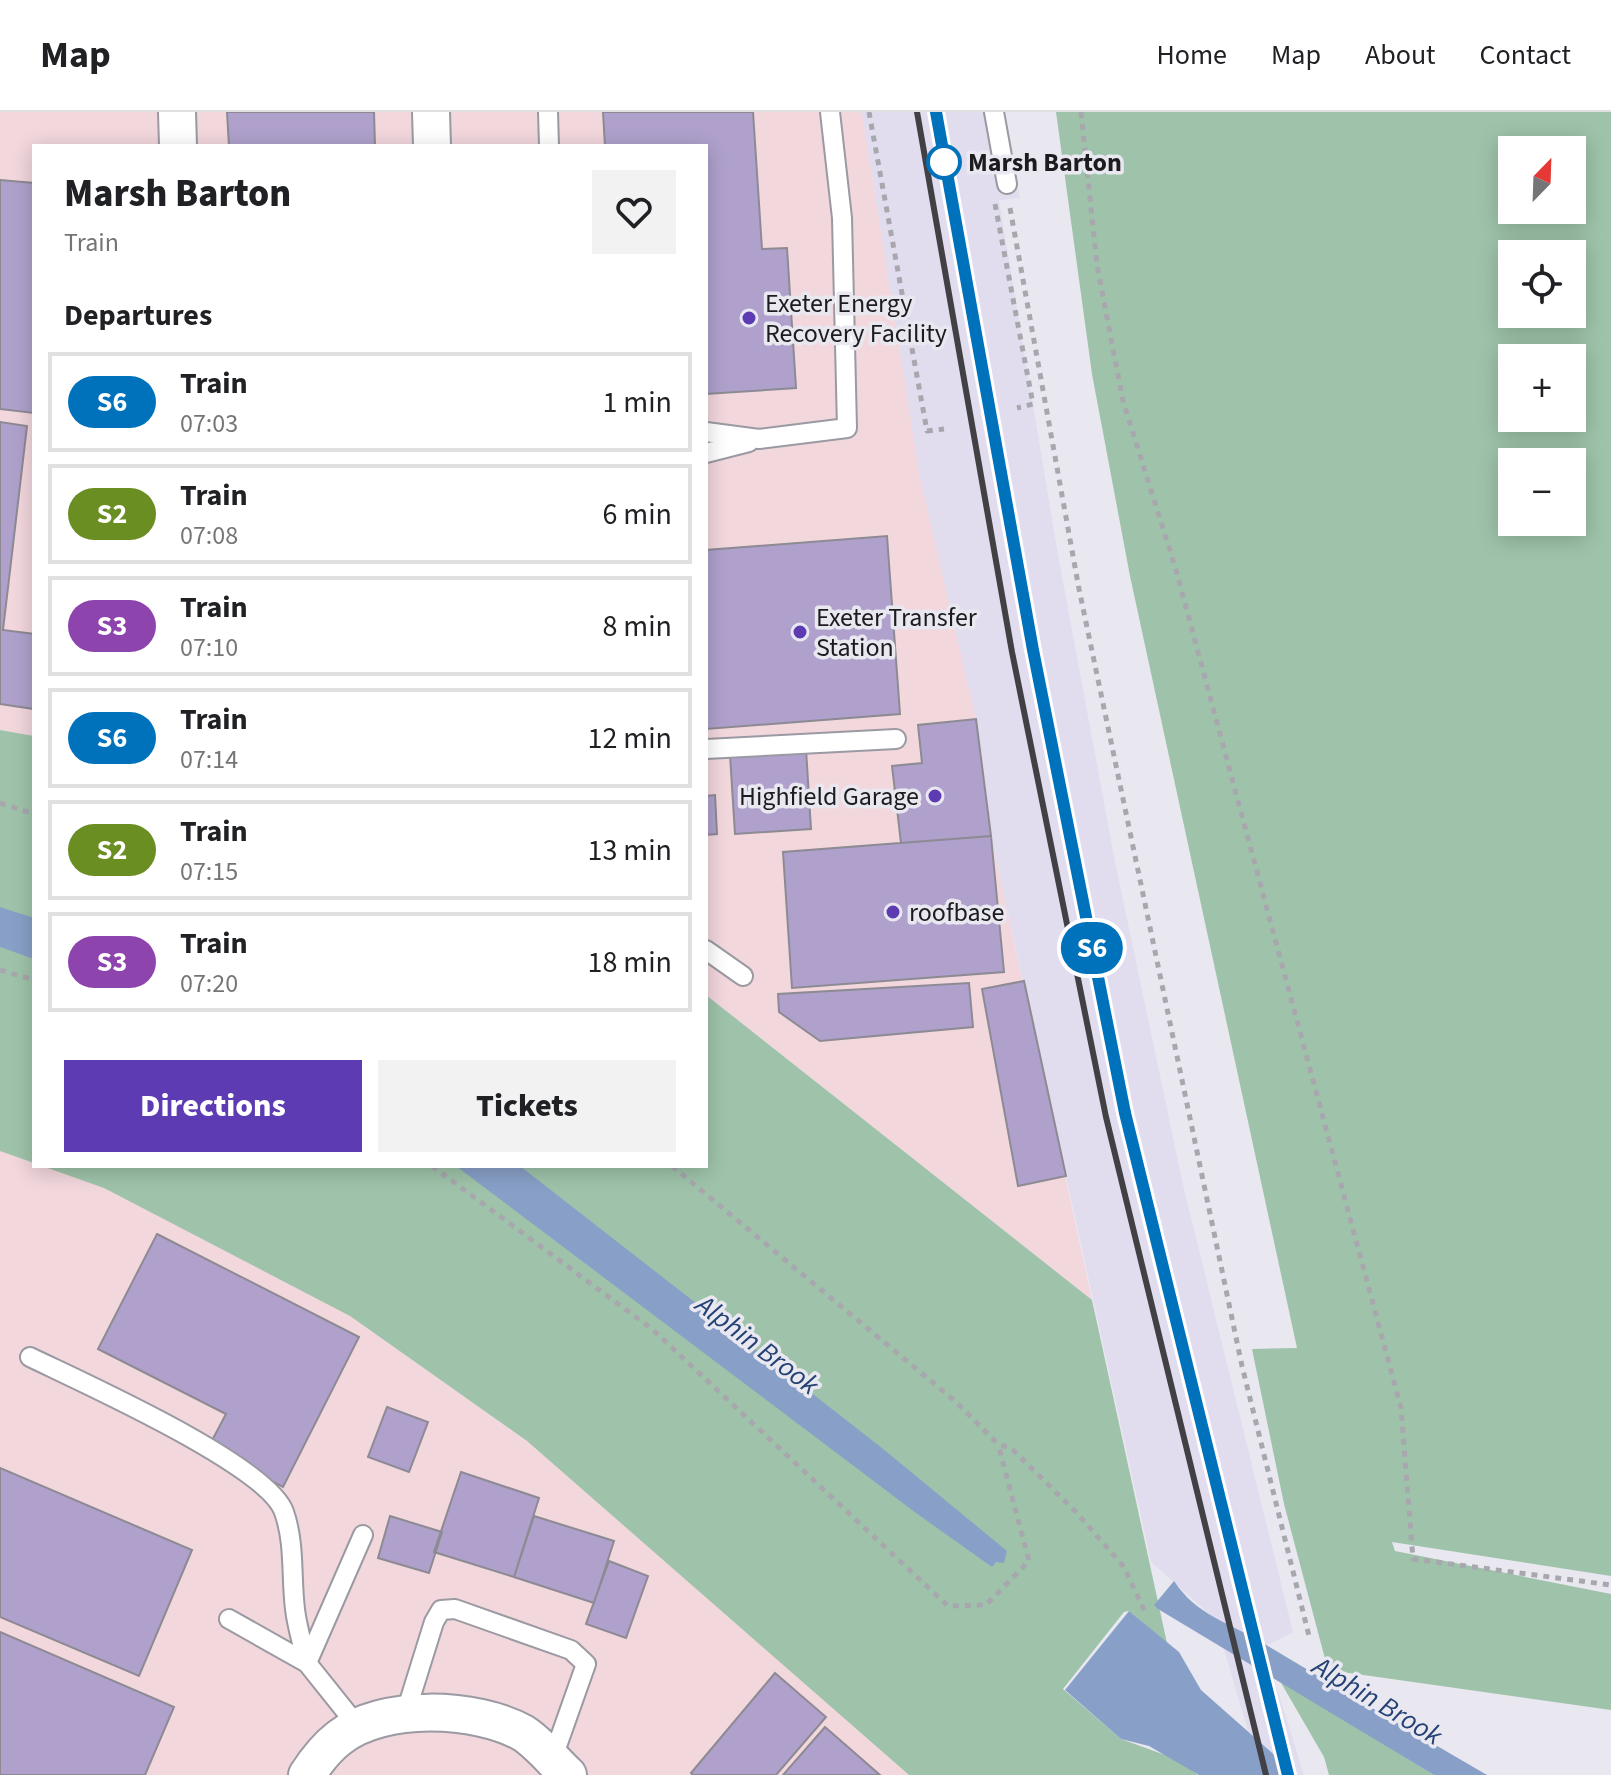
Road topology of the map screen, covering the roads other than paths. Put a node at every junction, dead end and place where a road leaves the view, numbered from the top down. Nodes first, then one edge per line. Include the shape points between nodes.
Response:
1 (177, 112) edge
2 (431, 112) edge
3 (548, 112) edge
4 (830, 112) edge
5 (994, 112) edge
6 (178, 144) edge
7 (432, 144) edge
8 (549, 144) edge
9 (1007, 184) road end
10 (708, 432) edge
11 (759, 439) junction
12 (708, 452) edge
13 (896, 739) dead end
14 (708, 749) edge
15 (708, 951) edge
16 (743, 976) dead end
17 (30, 1357) dead end
18 (363, 1535) dead end
19 (229, 1619) dead end
20 (307, 1663) junction
21 (405, 1715) junction
22 (359, 1728) junction
23 (560, 1767) edge
24 (307, 1775) edge

1 - 6 street
2 - 7 street
3 - 8 lane
4 - 11 lane via 842,218 847,428
5 - 9 lane
10 - 11 lane
11 - 12 lane
13 - 14 lane
15 - 16 lane
17 - 20 lane via 185,1437 274,1493 284,1510
18 - 20 lane
19 - 20 lane
20 - 22 lane
21 - 22 street
21 - 23 street via 495,1720 526,1735
21 - 23 lane via 434,1622 441,1610 455,1609 571,1650 586,1664
22 - 24 street via 341,1736

